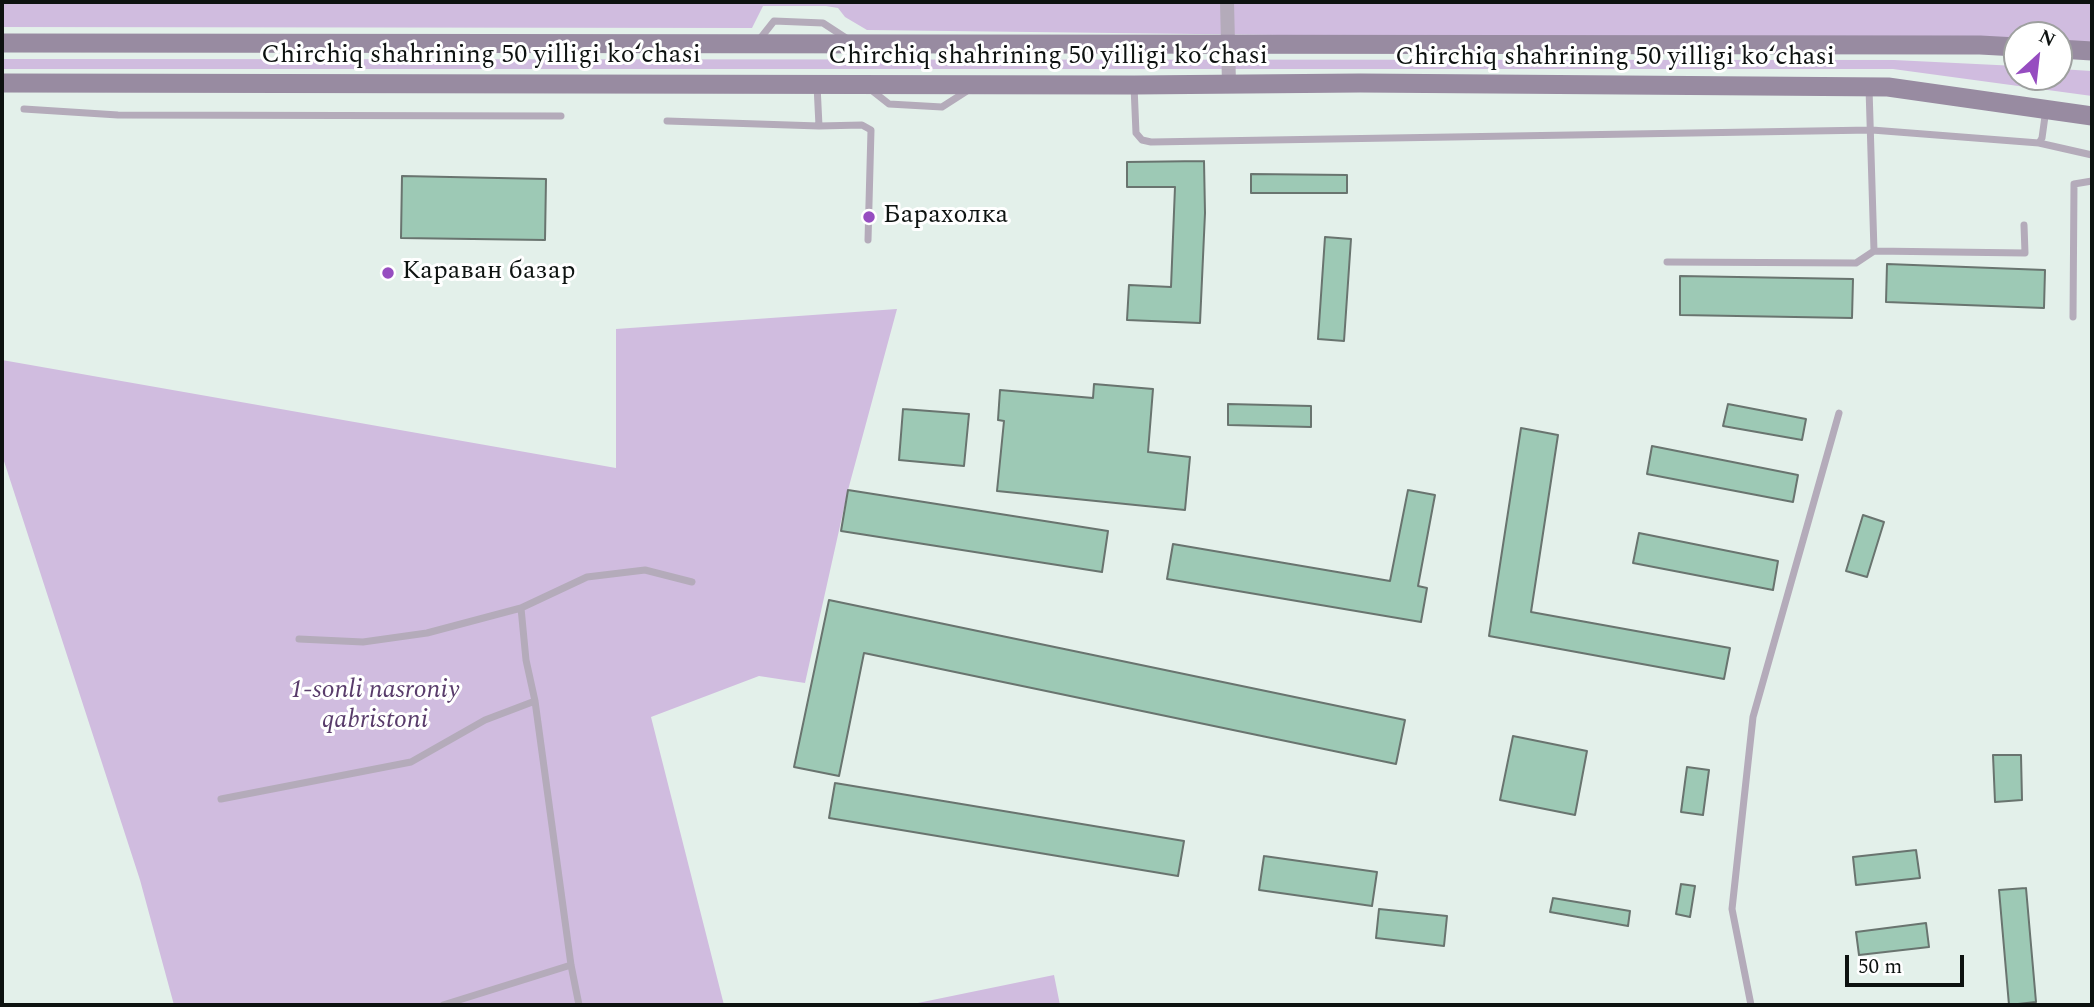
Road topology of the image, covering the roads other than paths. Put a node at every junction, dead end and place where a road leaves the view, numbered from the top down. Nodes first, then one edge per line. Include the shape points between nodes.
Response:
1 (1227, 2) edge
2 (2, 43) edge
3 (1229, 44) junction
4 (2003, 46) edge
5 (2073, 50) edge
6 (2092, 51) edge
7 (2, 83) edge
8 (817, 84) junction
9 (1229, 84) junction
10 (1134, 85) junction
11 (1869, 87) junction
12 (24, 109) dead end
13 (2046, 109) junction
14 (561, 116) dead end
15 (2092, 116) edge
16 (667, 121) dead end
17 (819, 125) junction
18 (1872, 130) junction
19 (2039, 143) junction
20 (2092, 155) edge
21 (2092, 181) edge
22 (2024, 225) dead end
23 (868, 240) dead end
24 (1874, 251) junction
25 (1667, 262) dead end
26 (2073, 317) dead end
27 (1839, 414) dead end
28 (692, 582) dead end
29 (521, 607) junction
30 (299, 639) dead end
31 (535, 701) junction
32 (221, 799) dead end
33 (571, 965) junction
34 (443, 1005) edge
35 (579, 1005) edge
36 (1751, 1005) edge

1 - 3 street
2 - 3 main road, Chirchiq shahrining 50 yilligi koʻchasi
3 - 4 main road, Chirchiq shahrining 50 yilligi koʻchasi
3 - 9 street
5 - 6 main road
7 - 8 main road, Chirchiq shahrining 50 yilligi koʻchasi
8 - 10 main road, Chirchiq shahrining 50 yilligi koʻchasi
8 - 17 lane
9 - 10 main road, Chirchiq shahrining 50 yilligi koʻchasi
9 - 11 main road, Chirchiq shahrining 50 yilligi koʻchasi
10 - 18 lane via 1136,133 1151,142
11 - 13 main road, Chirchiq shahrining 50 yilligi koʻchasi
11 - 18 lane
12 - 14 lane via 118,114
13 - 15 main road, Chirchiq shahrining 50 yilligi koʻchasi
13 - 19 lane
16 - 17 lane
17 - 23 lane via 862,125 871,130
18 - 19 lane
18 - 24 lane
19 - 20 lane
21 - 26 lane via 2074,184
22 - 24 lane via 2025,253
24 - 25 lane via 1856,263
27 - 36 lane via 1753,717 1732,909
28 - 29 lane via 645,570 587,577
29 - 30 lane via 427,633 363,642
29 - 31 lane
31 - 32 lane via 485,720 411,762
31 - 33 lane
33 - 34 lane
33 - 35 lane

